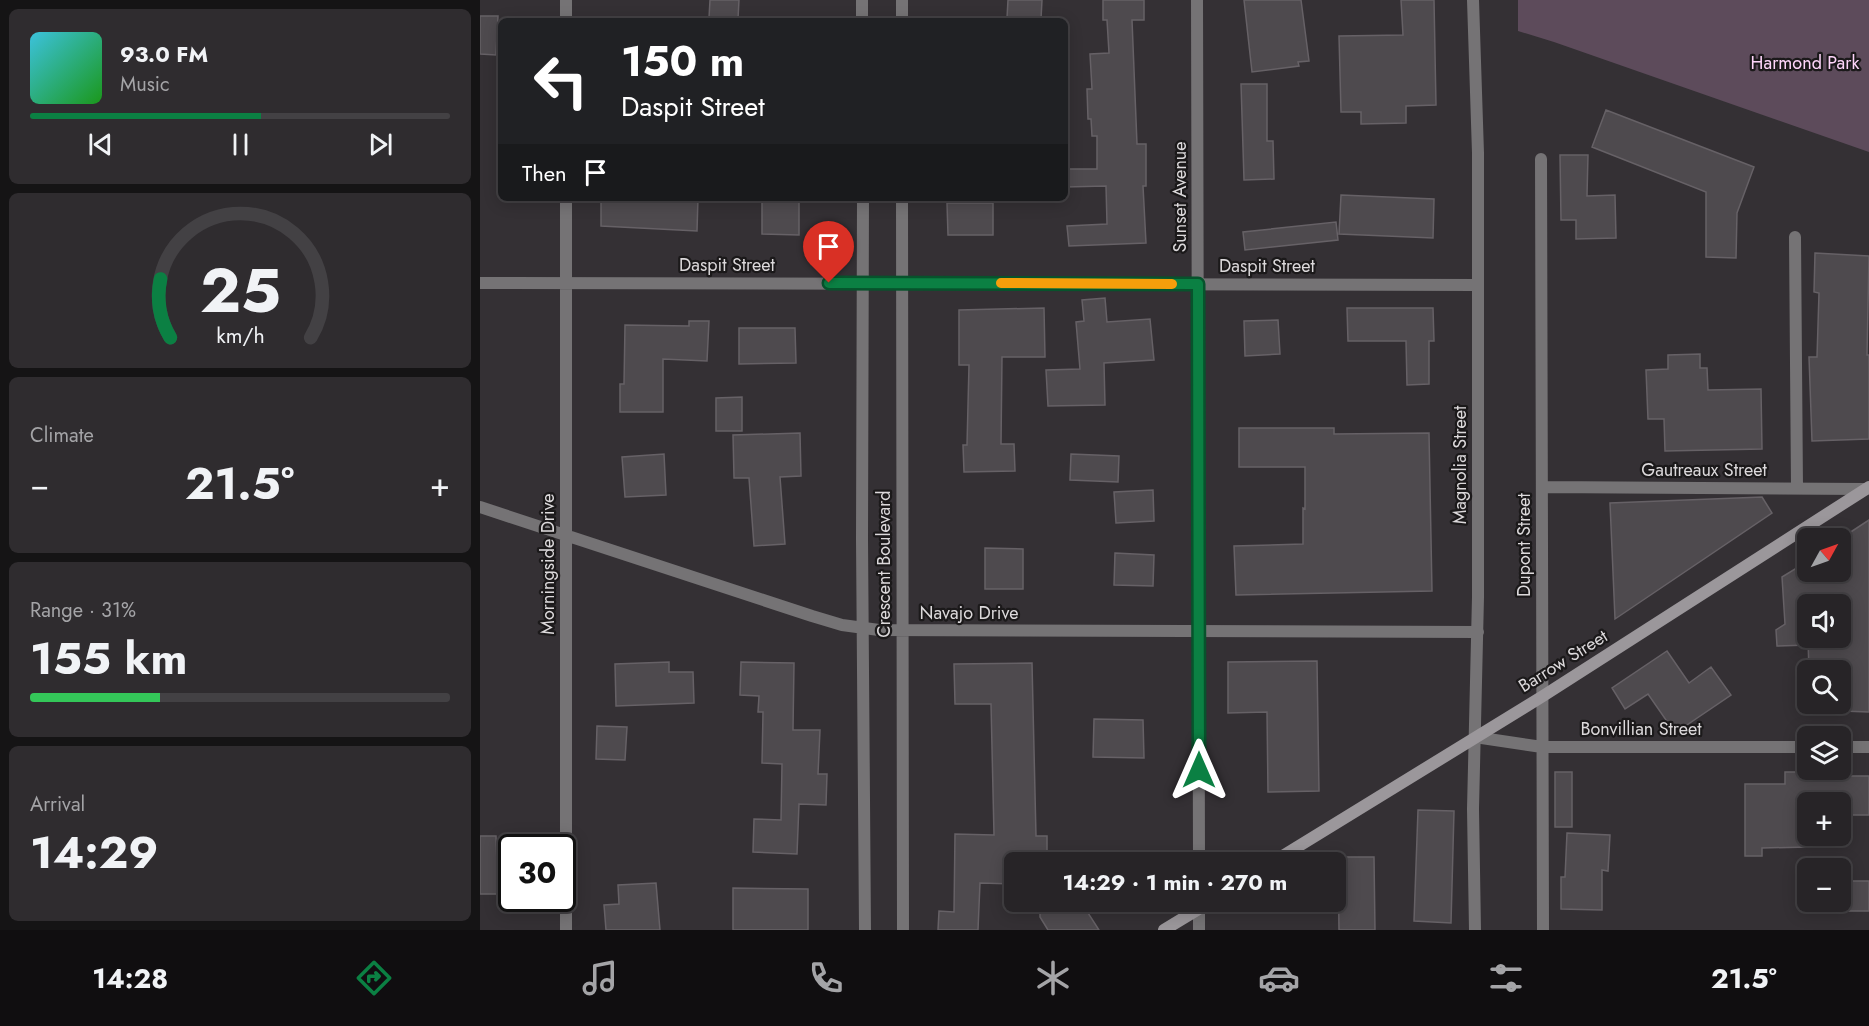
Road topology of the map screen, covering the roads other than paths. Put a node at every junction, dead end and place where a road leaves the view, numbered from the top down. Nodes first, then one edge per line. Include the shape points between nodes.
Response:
1 (566, 0) edge
2 (862, 0) edge
3 (902, 0) edge
4 (1197, 0) edge
5 (1473, 0) edge
6 (566, 18) edge
7 (862, 18) edge
8 (902, 18) edge
9 (1541, 159) dead end
10 (566, 201) edge
11 (863, 201) edge
12 (902, 201) edge
13 (1795, 237) dead end
14 (480, 283) edge
15 (566, 283) junction
16 (863, 283) junction
17 (902, 283) junction
18 (1198, 284) junction
19 (1478, 285) junction
20 (1542, 487) junction
21 (1797, 488) junction
22 (1867, 488) edge
23 (480, 507) edge
24 (566, 536) junction
25 (863, 628) junction
26 (902, 631) junction
27 (1199, 632) junction
28 (1478, 632) junction
29 (1542, 696) junction
30 (1475, 737) junction
31 (1542, 747) junction
32 (1797, 747) edge
33 (1851, 747) edge
34 (1869, 747) edge
35 (1199, 852) edge
36 (1289, 852) edge
37 (1191, 912) edge
38 (1202, 912) edge
39 (566, 930) edge
40 (865, 930) edge
41 (903, 930) edge
42 (1164, 930) edge
43 (1200, 930) edge
44 (1475, 930) edge
45 (1543, 930) edge

1 - 6 street
2 - 7 street
3 - 8 street
4 - 18 street, Sunset Avenue
5 - 19 street, Magnolia Street
9 - 20 street, Dupont Street
10 - 15 street, Morningside Drive
11 - 16 street, Crescent Boulevard
12 - 17 street, Crescent Boulevard
13 - 21 street
14 - 15 street, Daspit Street
15 - 16 street, Daspit Street
15 - 24 street, Morningside Drive
16 - 17 street, Daspit Street
16 - 25 street, Crescent Boulevard
17 - 18 street, Daspit Street
17 - 26 street, Crescent Boulevard
18 - 19 street, Daspit Street
18 - 27 street, Sunset Avenue
19 - 28 street, Magnolia Street
20 - 21 street, Gautreaux Street
20 - 29 street, Dupont Street
21 - 22 street, Gautreaux Street
22 - 29 main road, Barrow Street
23 - 24 street, Navajo Drive
24 - 25 street, Navajo Drive via 812,616
24 - 39 street, Morningside Drive
25 - 26 street, Navajo Drive
25 - 40 street, Crescent Boulevard
26 - 27 street, Navajo Drive
26 - 41 street, Crescent Boulevard
27 - 28 street, Navajo Drive
27 - 35 street, Sunset Avenue
28 - 30 street, Magnolia Street
29 - 30 main road, Barrow Street
29 - 31 street, Dupont Street
30 - 31 street, Bonvillian Street
30 - 36 main road, Barrow Street
30 - 44 street, Magnolia Street
31 - 32 street, Bonvillian Street
31 - 45 street, Dupont Street
33 - 34 street
37 - 42 main road
38 - 43 street

